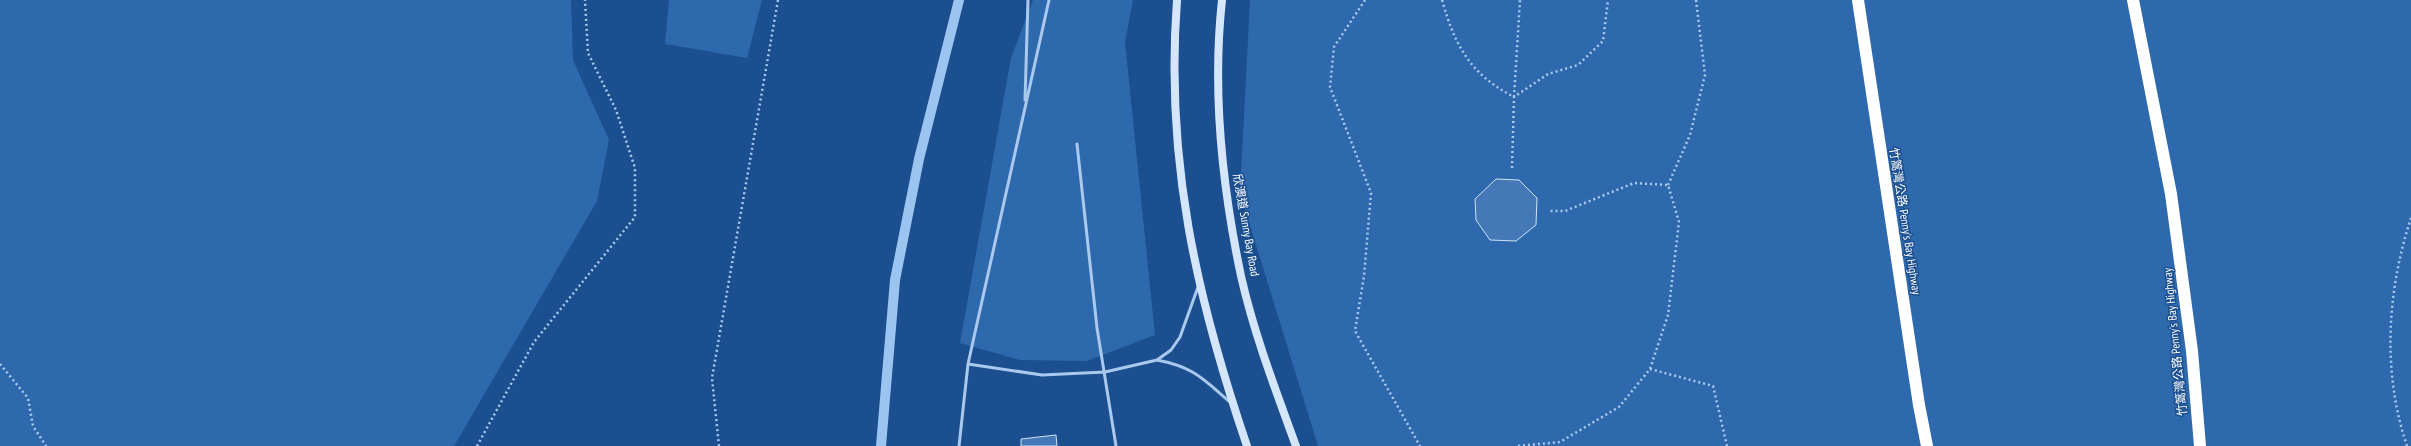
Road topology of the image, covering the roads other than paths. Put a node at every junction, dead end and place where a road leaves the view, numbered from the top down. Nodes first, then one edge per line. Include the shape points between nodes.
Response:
1 (1028, 0) edge
2 (1049, 0) edge
3 (1177, 0) edge
4 (1222, 0) edge
5 (1858, 0) edge
6 (2133, 0) edge
7 (1025, 107) junction
8 (1077, 144) dead end
9 (1199, 285) junction
10 (1157, 360) junction
11 (968, 364) junction
12 (1105, 372) junction
13 (1233, 405) junction
14 (959, 446) edge
15 (1116, 446) edge
16 (1247, 446) edge
17 (1296, 446) edge
18 (1927, 446) edge
19 (2200, 446) edge

1 - 7 lane
2 - 7 lane
3 - 9 main road via 1173,54 1176,143 1185,214
4 - 17 main road, 欣澳道 Sunny Bay Road via 1218,98 1230,216 1241,277 1256,331
5 - 18 highway, 竹篙灣公路 Penny's Bay Highway
6 - 19 highway, 竹篙灣公路 Penny's Bay Highway via 2171,194 2192,351
7 - 11 lane
8 - 12 lane via 1096,328
9 - 10 lane via 1180,337 1171,350
9 - 13 main road
10 - 12 lane
10 - 13 lane via 1179,364 1195,372
11 - 12 lane via 1042,375
11 - 14 lane
12 - 15 lane
13 - 16 main road

